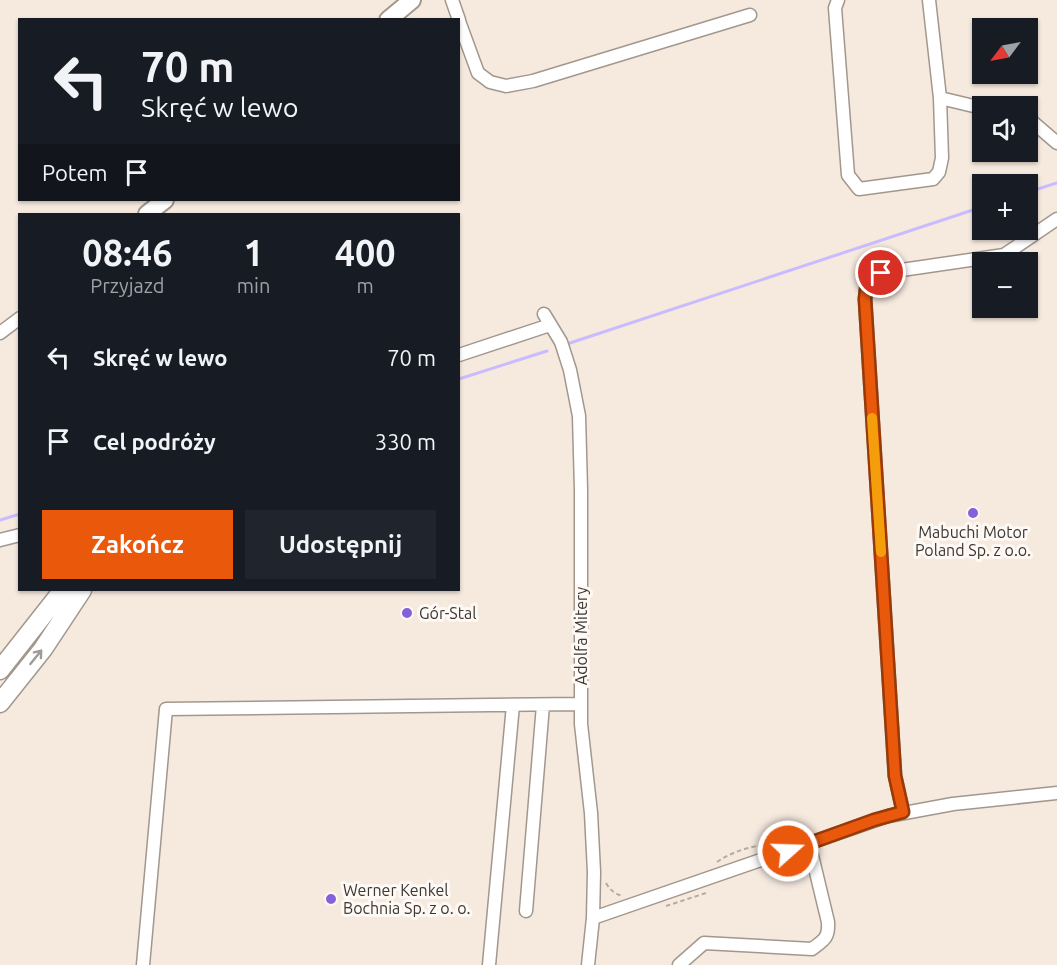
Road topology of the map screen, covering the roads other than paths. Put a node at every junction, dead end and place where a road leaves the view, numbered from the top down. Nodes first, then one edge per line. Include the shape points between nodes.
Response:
1 (412, 0) edge
2 (452, 0) edge
3 (838, 0) edge
4 (929, 0) edge
5 (750, 15) dead end
6 (390, 18) edge
7 (458, 18) edge
8 (460, 23) edge
9 (940, 98) junction
10 (972, 106) edge
11 (1038, 126) edge
12 (1057, 142) edge
13 (164, 201) edge
14 (148, 213) edge
15 (1057, 219) edge
16 (18, 320) edge
17 (0, 333) edge
18 (460, 355) edge
19 (18, 536) edge
20 (0, 540) edge
21 (62, 591) edge
22 (81, 591) edge
23 (0, 670) edge
24 (0, 703) edge
25 (580, 704) junction
26 (513, 705) junction
27 (543, 705) junction
28 (1057, 793) edge
29 (903, 812) junction
30 (808, 843) junction
31 (526, 911) dead end
32 (593, 918) junction
33 (143, 965) edge
34 (489, 965) edge
35 (588, 965) edge
36 (679, 965) edge

1 - 6 main road
2 - 7 street
3 - 9 street via 835,8 848,175 859,189 933,178 939,172
4 - 9 street
5 - 8 street via 506,86 490,82 478,73
9 - 10 street
11 - 12 street
13 - 14 main road
15 - 29 street via 1004,255 881,273 867,282 895,776
16 - 17 street
18 - 25 street, Adolfa Mitery via 547,320 561,342 579,416
19 - 20 street
21 - 23 highway
24 -> 22 highway via 43,649
25 - 27 street
25 - 32 street, Adolfa Mitery via 594,841
26 - 27 street
26 - 33 street via 166,709
26 - 34 street
27 - 31 street
28 - 29 street
29 - 30 street
30 - 32 street
30 - 36 street via 828,922 823,941 812,949 704,943
32 - 35 street, Adolfa Mitery

